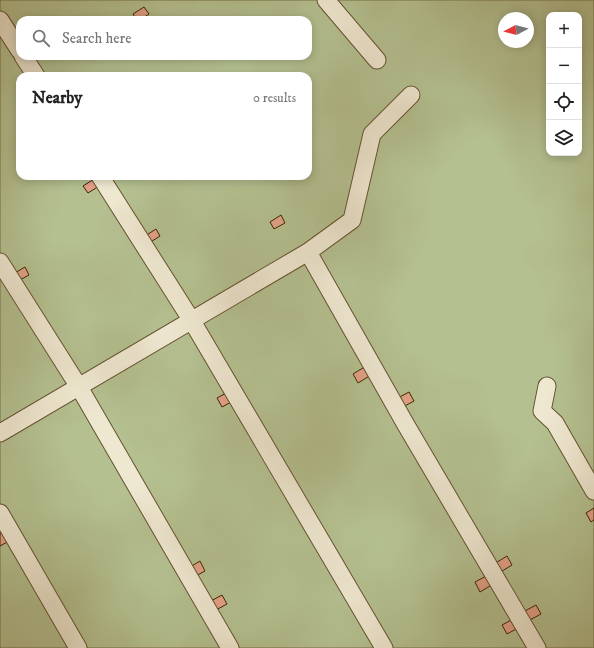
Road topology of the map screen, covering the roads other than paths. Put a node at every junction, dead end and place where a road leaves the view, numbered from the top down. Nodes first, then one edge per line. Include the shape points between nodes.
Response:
1 (326, 0) edge
2 (0, 20) edge
3 (16, 45) edge
4 (26, 60) edge
5 (377, 60) dead end
6 (33, 72) edge
7 (411, 94) dead end
8 (103, 180) edge
9 (308, 252) junction
10 (0, 262) edge
11 (192, 321) junction
12 (547, 386) dead end
13 (79, 387) junction
14 (0, 433) edge
15 (594, 491) edge
16 (0, 513) edge
17 (78, 648) edge
18 (230, 648) edge
19 (384, 648) edge
20 (537, 648) edge

1 - 5 lane
2 - 3 lane
4 - 6 lane
7 - 9 lane via 372,134 352,220
8 - 11 lane
9 - 11 lane
9 - 20 lane
10 - 13 lane
11 - 13 lane
11 - 19 lane
12 - 15 lane via 542,411 555,423
13 - 14 lane
13 - 18 lane
16 - 17 lane

